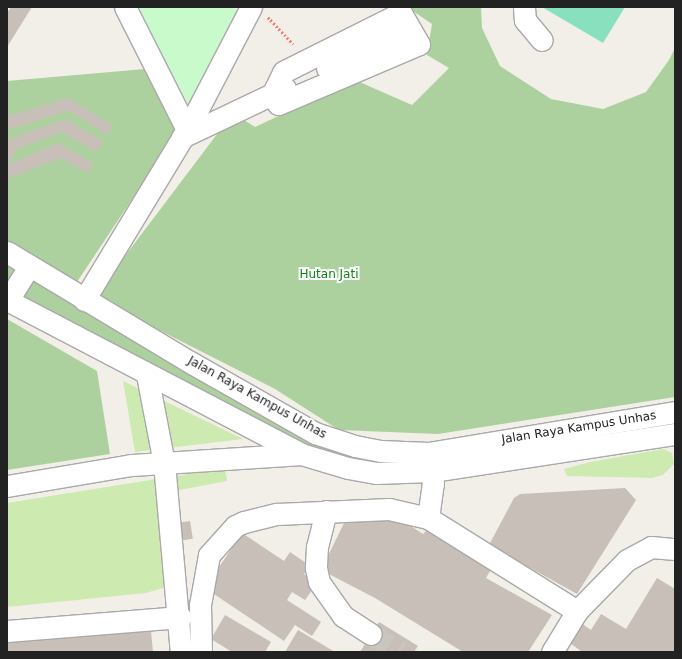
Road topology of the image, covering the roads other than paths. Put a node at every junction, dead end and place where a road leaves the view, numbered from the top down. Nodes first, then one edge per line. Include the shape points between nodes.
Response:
1 (125, 7) edge
2 (524, 7) edge
3 (258, 11) edge
4 (542, 40) dead end
5 (272, 95) junction
6 (185, 134) junction
7 (7, 252) edge
8 (29, 267) junction
9 (7, 300) edge
10 (84, 300) junction
11 (147, 375) junction
12 (675, 412) edge
13 (675, 434) edge
14 (301, 454) junction
15 (164, 463) junction
16 (432, 471) junction
17 (7, 486) edge
18 (326, 511) junction
19 (428, 518) junction
20 (675, 549) edge
21 (577, 611) junction
22 (180, 617) junction
23 (7, 631) edge
24 (371, 634) tunnel mouth
25 (181, 652) edge
26 (201, 652) edge
27 (552, 652) edge

1 - 6 street
2 - 4 street via 525,20
3 - 6 street
5 - 5 street via 283,72 401,13 409,30
5 - 6 street
6 - 10 street
7 - 8 street, Jalan Raya Kampus Unhas
8 - 9 street
8 - 10 street, Jalan Raya Kampus Unhas
9 - 11 street, Jalan Raya Kampus Unhas
10 - 12 street, Jalan Raya Kampus Unhas via 315,433 381,452 428,453
11 - 14 street, Jalan Raya Kampus Unhas
11 - 15 street
13 - 16 street, Jalan Raya Kampus Unhas
14 - 15 street
14 - 16 street, Jalan Raya Kampus Unhas via 348,468 376,473
15 - 17 street via 73,473
15 - 22 street
16 - 19 street via 433,484
18 - 19 street via 389,509
18 - 24 street via 316,546 319,582 342,616
18 - 26 street via 277,514 244,522 214,548 209,555 201,589
19 - 21 street
20 - 21 street via 651,547 627,560
21 - 27 street
22 - 23 street
22 - 25 street

